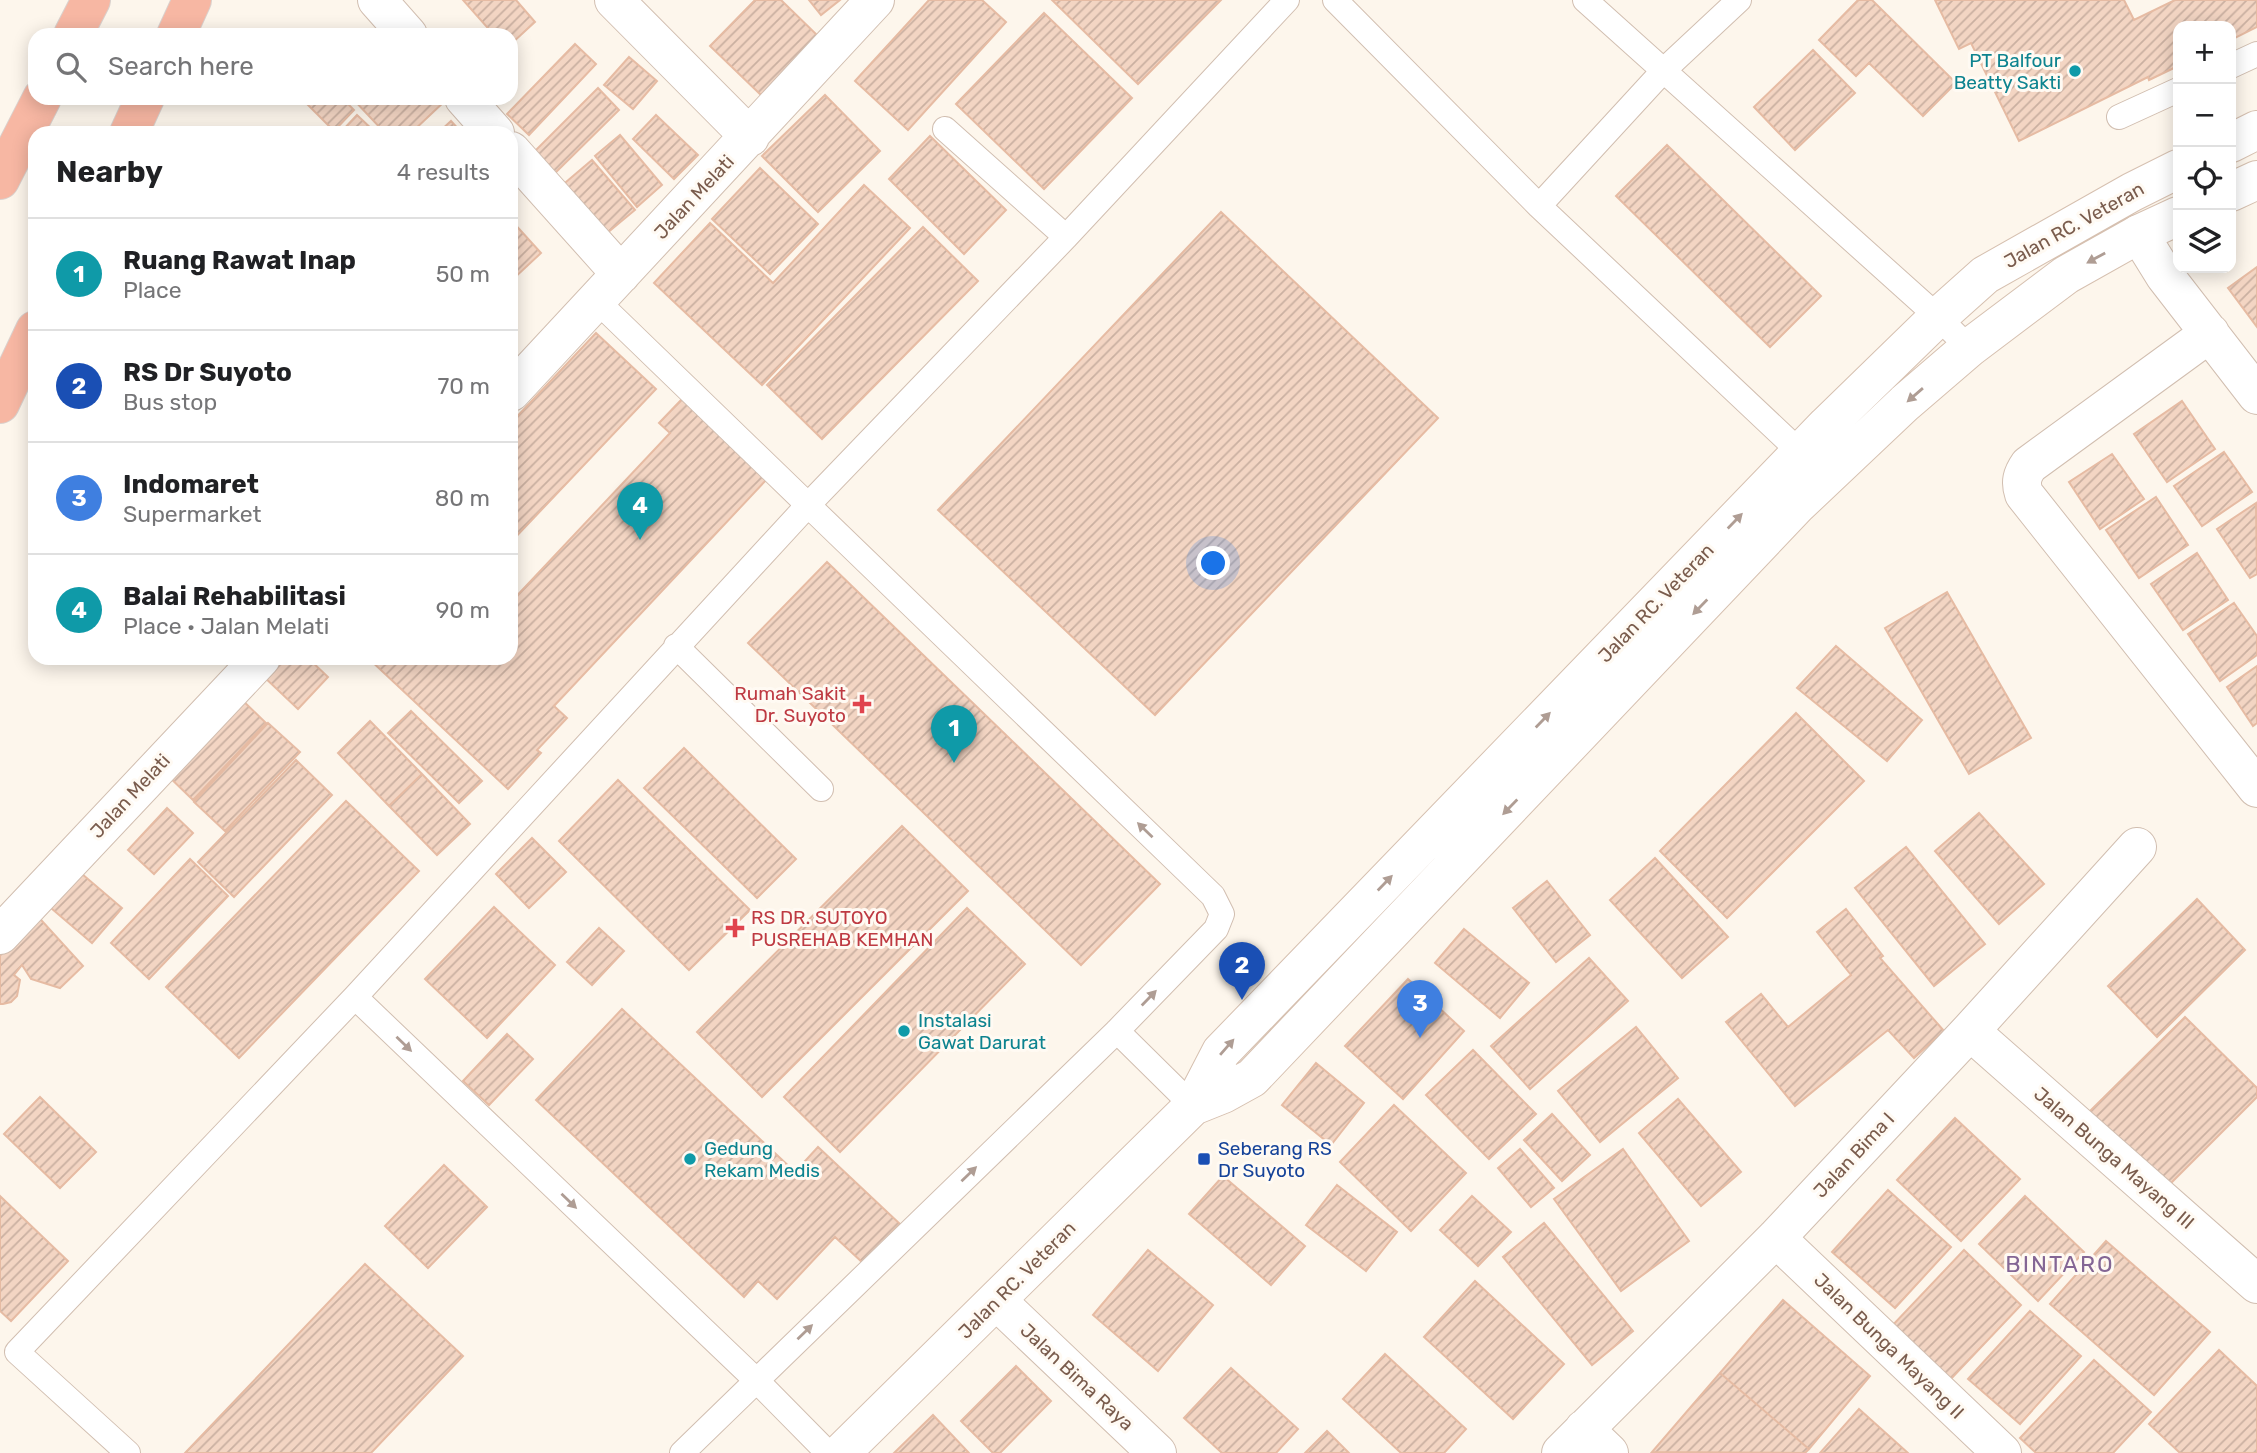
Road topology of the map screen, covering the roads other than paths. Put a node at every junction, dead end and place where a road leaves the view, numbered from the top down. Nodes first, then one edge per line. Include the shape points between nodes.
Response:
1 (91, 0) edge
2 (192, 0) edge
3 (377, 0) edge
4 (614, 0) edge
5 (876, 0) edge
6 (1287, 0) edge
7 (1335, 0) edge
8 (1585, 0) edge
9 (1739, 0) edge
10 (77, 28) edge
11 (179, 28) edge
12 (402, 28) edge
13 (2257, 54) edge
14 (2236, 64) edge
15 (1664, 70) junction
16 (2173, 92) edge
17 (38, 105) edge
18 (142, 105) edge
19 (470, 105) edge
20 (2119, 117) dead end
21 (132, 126) edge
22 (489, 126) edge
23 (946, 129) dead end
24 (2257, 130) edge
25 (750, 137) junction
26 (2236, 140) edge
27 (518, 161) edge
28 (2173, 172) edge
29 (0, 180) edge
30 (2257, 180) edge
31 (2236, 190) edge
32 (1539, 206) junction
33 (2173, 218) edge
34 (2139, 234) junction
35 (1066, 237) junction
36 (609, 287) junction
37 (1938, 317) junction
38 (2210, 332) junction
39 (28, 345) edge
40 (1969, 348) junction
41 (518, 384) edge
42 (2257, 395) edge
43 (0, 404) edge
44 (1841, 438) junction
45 (1801, 453) junction
46 (1784, 494) junction
47 (808, 505) junction
48 (676, 646) junction
49 (254, 665) edge
50 (2257, 788) edge
51 (821, 789) dead end
52 (2137, 847) dead end
53 (0, 935) edge
54 (355, 997) junction
55 (1117, 1031) junction
56 (1970, 1031) junction
57 (1192, 1106) junction
58 (1776, 1238) junction
59 (2257, 1284) edge
60 (997, 1301) junction
61 (9, 1345) edge
62 (756, 1380) junction
63 (1585, 1445) edge
64 (128, 1453) edge
65 (682, 1453) edge
66 (828, 1453) edge
67 (841, 1453) edge
68 (1157, 1453) edge
69 (2001, 1453) edge

1 - 10 highway
2 - 11 highway
3 - 12 street
4 - 25 street
5 - 25 street, Jalan Melati
6 - 35 lane
7 - 32 lane
8 - 15 lane
9 - 15 lane
13 - 14 lane
15 - 32 lane
15 - 37 lane
16 - 20 lane
17 - 29 highway
18 - 21 highway
19 - 22 street
23 - 35 lane
24 - 26 street
25 - 36 street, Jalan Melati
27 - 36 street
28 - 37 street, Jalan RC. Veteran via 1985,275
30 - 31 street
32 - 45 lane
33 - 34 street, Jalan RC. Veteran
34 - 38 street via 2165,276
34 -> 40 street, Jalan RC. Veteran via 2066,275
35 - 47 lane
36 - 41 street, Jalan Melati
36 - 47 lane
37 - 40 lane
37 - 44 street, Jalan RC. Veteran
38 - 42 street
38 - 50 street via 2029,465 2021,484 2024,494
39 - 43 highway
40 -> 44 street, Jalan RC. Veteran
44 - 45 street, Jalan RC. Veteran
44 - 46 street, Jalan RC. Veteran
45 - 46 street, Jalan RC. Veteran
46 - 57 street, Jalan RC. Veteran via 1657,627 1252,1078
47 - 48 lane
55 -> 47 lane via 1216,929 1222,914 1217,901
48 - 51 lane
48 - 54 lane
49 - 53 street, Jalan Melati
52 - 56 street, Jalan Bima I
54 - 61 lane
54 -> 62 lane
55 - 57 lane
62 -> 55 lane
56 - 58 street, Jalan Bima I
56 - 59 street, Jalan Bunga Mayang III
57 - 60 street, Jalan RC. Veteran
58 - 63 street, Jalan Bima I
58 - 69 street, Jalan Bunga Mayang II
60 - 67 street, Jalan RC. Veteran
60 - 68 street, Jalan Bima Raya
61 - 64 lane
62 - 65 lane
62 - 66 lane

